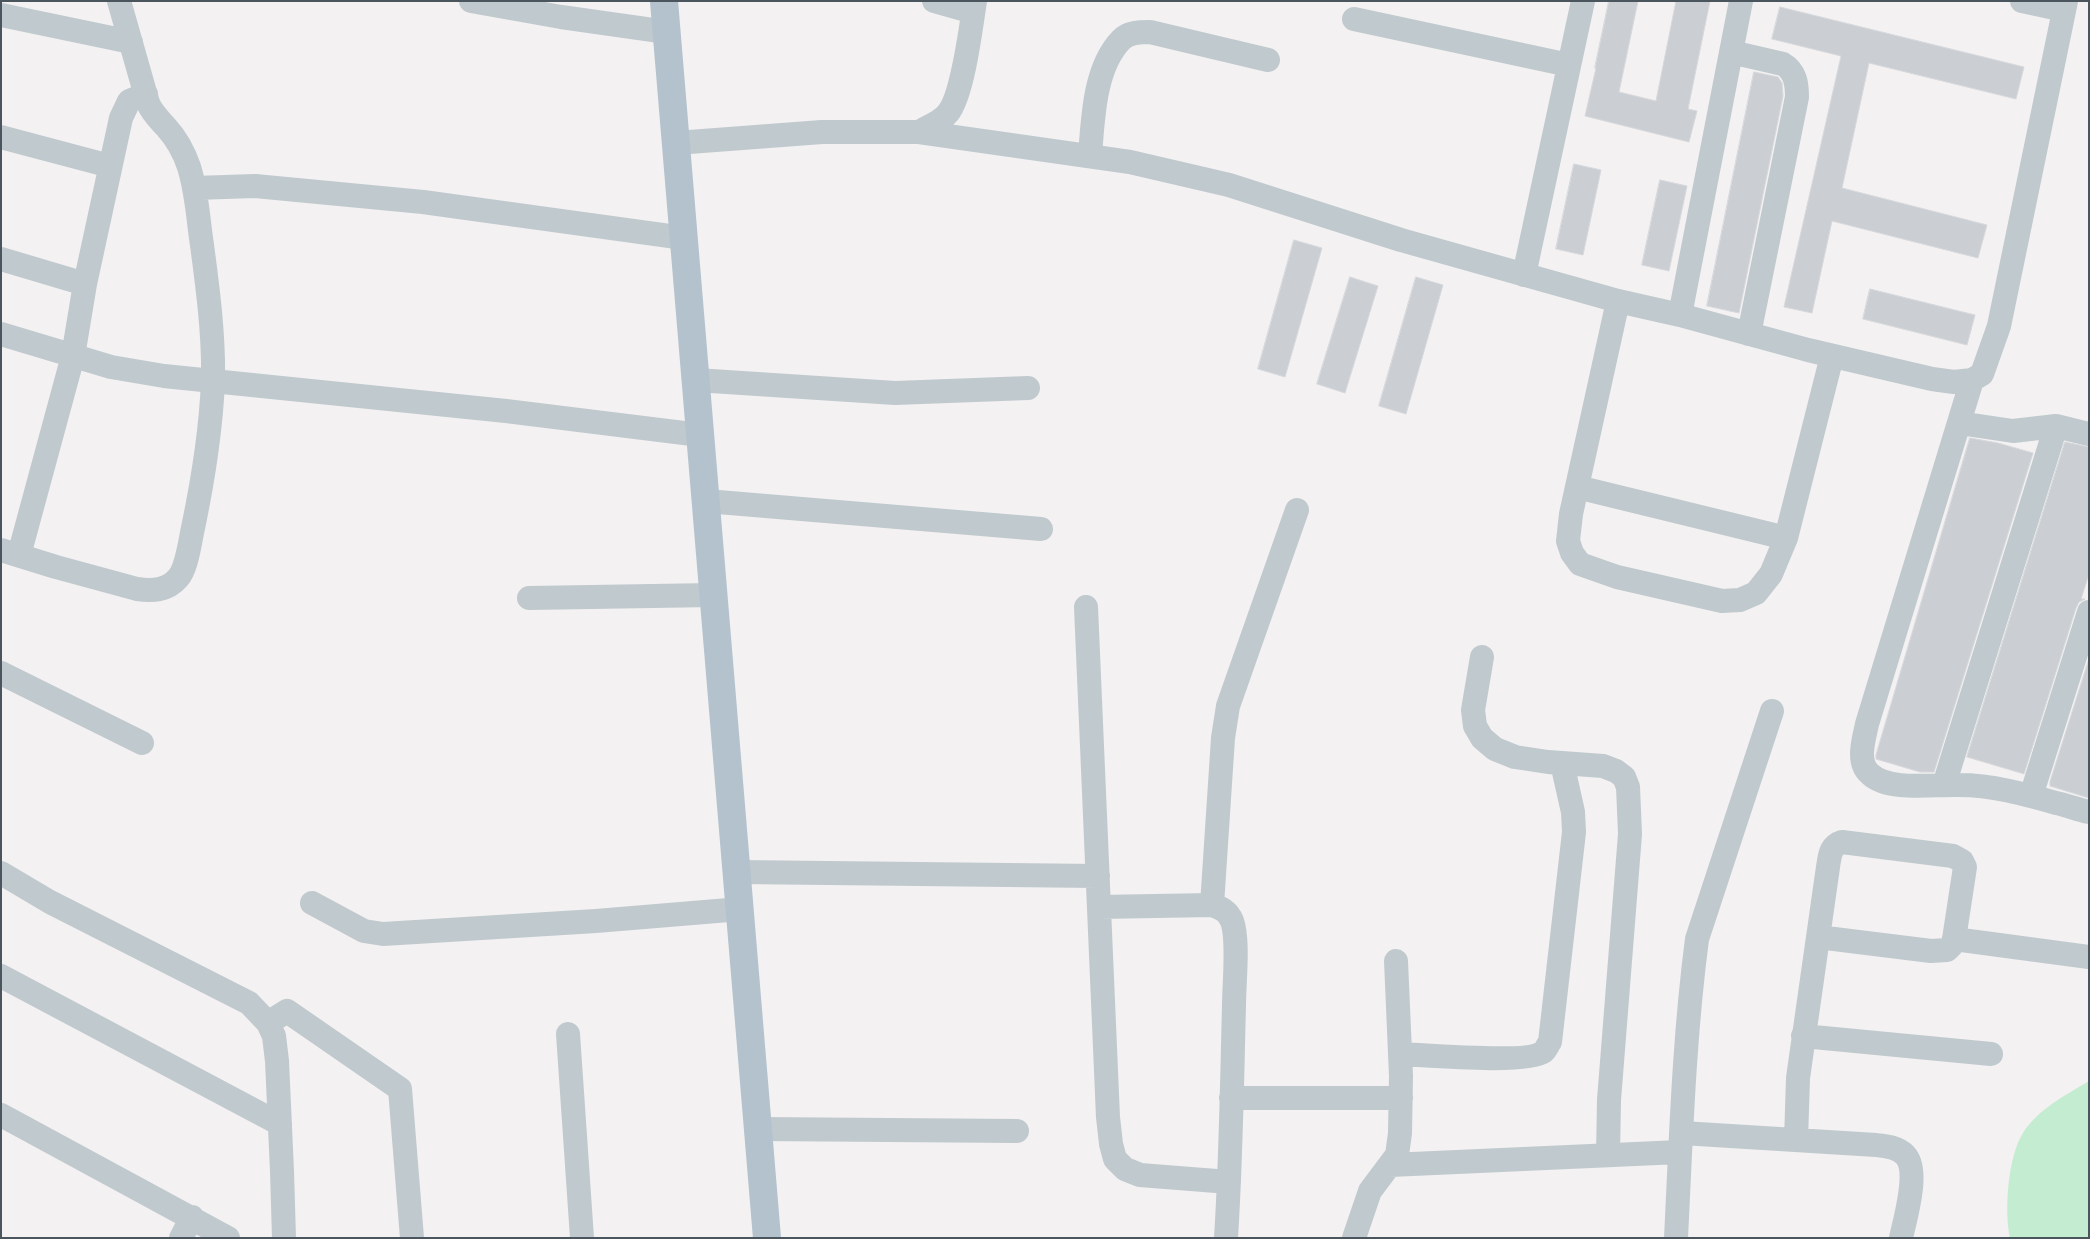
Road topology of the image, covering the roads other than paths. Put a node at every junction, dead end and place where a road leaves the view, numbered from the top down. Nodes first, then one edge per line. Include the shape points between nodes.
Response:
1 (119, 1) edge
2 (471, 1) edge
3 (664, 1) edge
4 (934, 1) edge
5 (1583, 1) edge
6 (1741, 1) edge
7 (2022, 1) edge
8 (974, 6) edge
9 (2065, 6) edge
10 (1, 15) edge
11 (1354, 19) dead end
12 (667, 32) junction
13 (131, 42) junction
14 (1731, 52) junction
15 (1268, 60) dead end
16 (1570, 65) junction
17 (146, 94) junction
18 (919, 132) junction
19 (1, 137) edge
20 (676, 143) junction
21 (1090, 156) junction
22 (110, 166) junction
23 (194, 188) junction
24 (684, 238) junction
25 (1, 259) edge
26 (1524, 275) junction
27 (85, 284) junction
28 (1618, 301) junction
29 (1680, 315) junction
30 (1, 334) edge
31 (1749, 334) junction
32 (73, 356) junction
33 (1832, 356) junction
34 (696, 380) junction
35 (1972, 380) junction
36 (213, 381) junction
37 (1028, 388) dead end
38 (1959, 423) junction
39 (2056, 426) junction
40 (2089, 434) edge
41 (700, 435) junction
42 (1577, 487) junction
43 (706, 501) junction
44 (1297, 510) dead end
45 (1041, 529) dead end
46 (1786, 538) junction
47 (10, 552) edge
48 (714, 595) junction
49 (529, 598) dead end
50 (1086, 607) dead end
51 (2089, 612) edge
52 (1482, 656) dead end
53 (1, 673) edge
54 (1772, 711) dead end
55 (142, 742) dead end
56 (1562, 763) junction
57 (1944, 785) junction
58 (2031, 796) junction
59 (2089, 812) edge
60 (738, 872) junction
61 (1, 873) edge
62 (1098, 876) junction
63 (312, 903) dead end
64 (1099, 906) junction
65 (1212, 906) junction
66 (741, 909) junction
67 (1818, 937) junction
68 (1954, 939) junction
69 (2089, 957) edge
70 (1396, 961) dead end
71 (1, 976) edge
72 (268, 1023) junction
73 (568, 1034) dead end
74 (1803, 1036) junction
75 (1400, 1054) junction
76 (1992, 1054) dead end
77 (1231, 1098) junction
78 (1401, 1098) junction
79 (1, 1115) edge
80 (280, 1124) junction
81 (759, 1129) junction
82 (1017, 1131) dead end
83 (1796, 1140) junction
84 (1681, 1143) junction
85 (1608, 1155) junction
86 (1390, 1165) junction
87 (1229, 1182) junction
88 (192, 1217) junction
89 (181, 1238) edge
90 (228, 1238) edge
91 (284, 1238) edge
92 (412, 1238) edge
93 (582, 1238) edge
94 (768, 1238) edge
95 (1226, 1238) edge
96 (1354, 1238) edge
97 (1676, 1238) edge
98 (1901, 1238) edge

1 - 13 street
2 - 12 street
3 - 12 main road
4 - 8 street
5 - 16 street
6 - 14 street
7 - 9 street
8 - 18 street via 953,104 940,121
9 - 35 street via 1999,326 1982,374
10 - 13 street
11 - 16 street
12 - 20 main road
13 - 17 street
14 - 29 street
14 - 31 street via 1783,64 1789,68 1797,86
15 - 21 street via 1150,32 1134,33 1121,39 1106,62 1094,103
16 - 26 street
17 - 22 street via 129,101 124,108
17 - 23 street via 151,111 184,154
18 - 20 street via 822,132
18 - 21 street
19 - 22 street
20 - 24 main road
21 - 26 street via 1130,162 1228,186
22 - 27 street
23 - 24 street via 255,186 423,202
23 - 36 street via 209,290
24 - 34 main road
25 - 27 street
26 - 28 street
27 - 32 street
28 - 29 street
28 - 42 street
29 - 31 street
30 - 32 street
31 - 33 street
32 - 36 street via 164,376
32 - 47 street
33 - 35 street via 1932,379
33 - 46 street
34 - 37 street via 896,393
34 - 41 main road
35 - 38 street
36 - 41 street
36 - 47 street via 202,484 187,557 180,576 172,585 156,590 136,589
38 - 39 street via 2013,431
38 - 57 street via 1862,747 1863,764 1877,779 1910,786
39 - 40 street
39 - 57 street
41 - 43 main road
42 - 46 street
42 - 46 street via 1568,541 1572,553 1580,564 1617,577 1722,601 1740,600 1756,594 1771,574
43 - 45 street
43 - 48 main road
44 - 65 street via 1228,706
48 - 49 street
48 - 60 main road
50 - 62 street
51 - 58 street
52 - 56 street via 1473,710 1475,726 1482,738 1495,749 1515,757
53 - 55 street
54 - 84 street via 1697,939
56 - 75 street via 1574,832 1550,1042 1544,1052 1533,1056
56 - 85 street via 1603,766 1624,777 1628,786 1630,834 1609,1100
57 - 58 street via 1987,787
58 - 59 street
60 - 62 street
60 - 66 main road
61 - 72 street via 50,902 249,1003
62 - 64 street
63 - 66 street via 364,931 383,934
64 - 65 street
64 - 87 street via 1108,1117 1115,1159 1140,1175
65 - 77 street via 1229,914 1234,933
66 - 81 main road
67 - 68 street via 1942,951 1952,945
67 - 68 street via 1831,850 1842,842 1954,856 1962,861 1965,873
67 - 74 street
68 - 69 street
70 - 75 street
71 - 80 street
72 - 80 street via 274,1036 277,1061
72 - 92 street via 287,1011 400,1089
73 - 93 street
74 - 76 street
74 - 83 street
75 - 78 street
77 - 78 street
77 - 87 street
78 - 86 street via 1397,1155
79 - 88 street
80 - 91 street
81 - 82 street
81 - 94 main road
83 - 84 street
83 - 98 street via 1893,1147 1905,1155 1912,1178
84 - 85 street
84 - 97 street
85 - 86 street
86 - 96 street via 1370,1191
87 - 95 street
88 - 89 street
88 - 90 street

